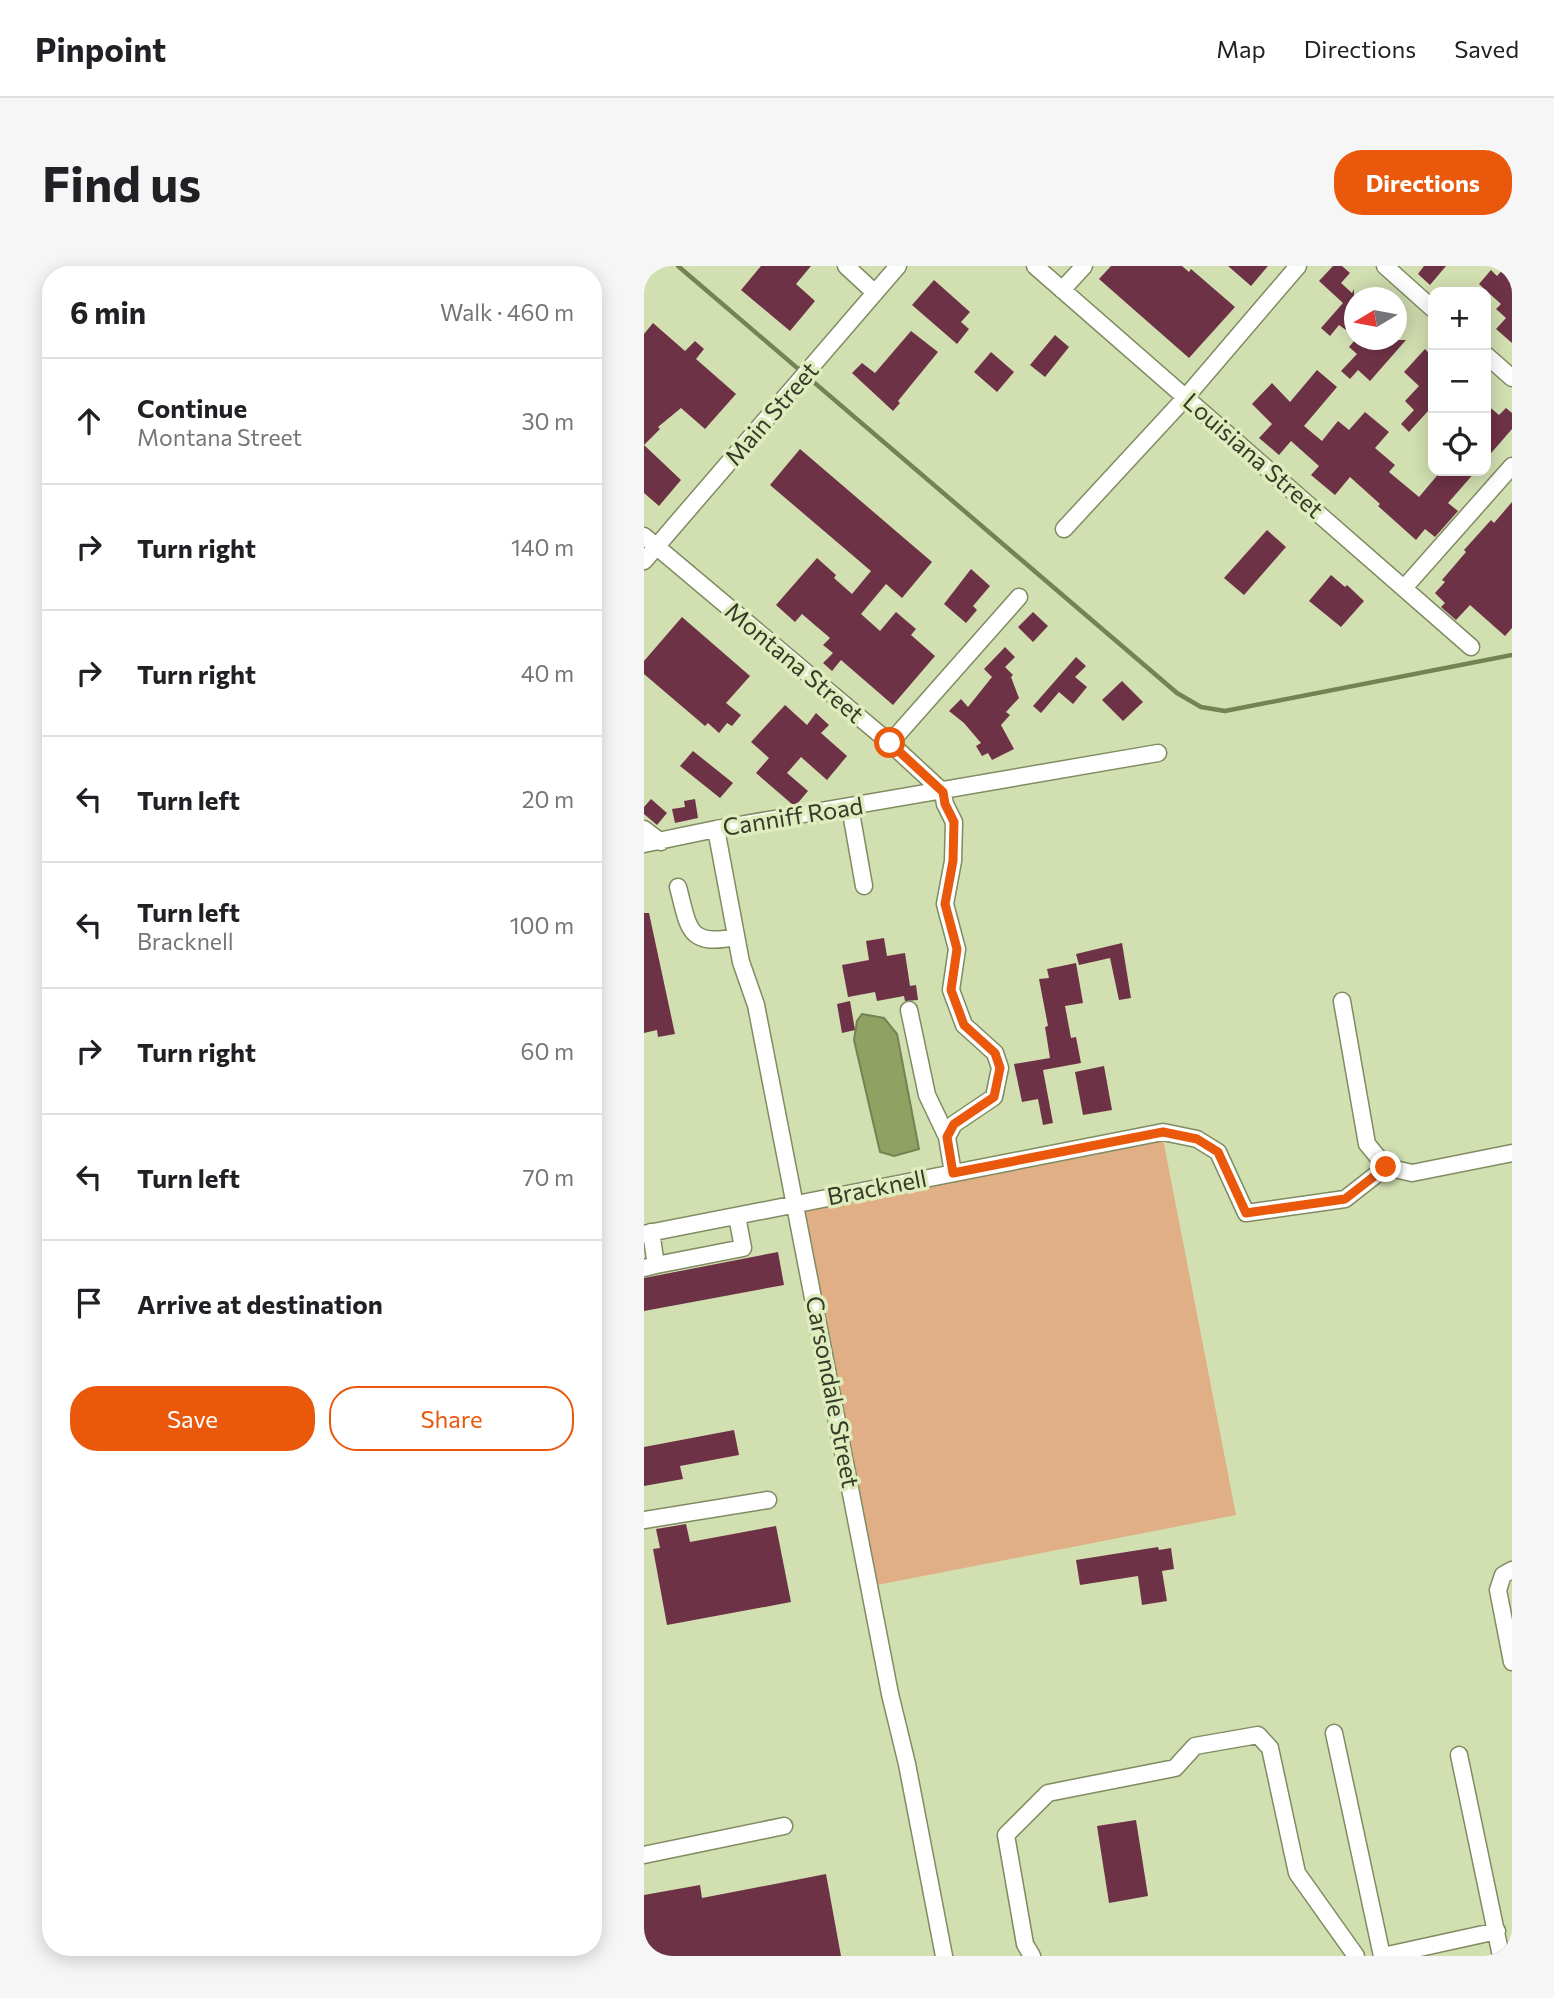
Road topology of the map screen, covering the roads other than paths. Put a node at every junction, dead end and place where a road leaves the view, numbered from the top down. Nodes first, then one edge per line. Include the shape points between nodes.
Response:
1 (846, 266) edge
2 (898, 266) edge
3 (1035, 266) edge
4 (1084, 266) edge
5 (1298, 266) edge
6 (1385, 266) edge
7 (1062, 290) junction
8 (875, 293) junction
9 (1428, 305) edge
10 (1491, 359) edge
11 (1512, 378) edge
12 (1186, 397) junction
13 (1512, 466) edge
14 (1065, 529) dead end
15 (650, 541) edge
16 (644, 561) edge
17 (1404, 589) junction
18 (1019, 597) dead end
19 (1471, 647) dead end
20 (890, 743) junction
21 (1158, 753) dead end
22 (943, 792) junction
23 (850, 807) junction
24 (644, 829) edge
25 (716, 829) junction
26 (652, 843) edge
27 (864, 886) dead end
28 (678, 887) dead end
29 (736, 937) junction
30 (1342, 1001) dead end
31 (909, 1010) dead end
32 (947, 1137) junction
33 (1512, 1153) edge
34 (1386, 1167) junction
35 (953, 1173) junction
36 (796, 1204) junction
37 (737, 1216) junction
38 (647, 1233) edge
39 (650, 1266) edge
40 (768, 1500) dead end
41 (644, 1520) edge
42 (1512, 1570) edge
43 (1512, 1662) edge
44 (1334, 1733) dead end
45 (1459, 1755) dead end
46 (784, 1826) dead end
47 (644, 1855) edge
48 (1496, 1931) junction
49 (944, 1956) edge
50 (1032, 1956) edge
51 (1356, 1956) edge
52 (1382, 1956) edge
53 (1501, 1956) edge

1 - 8 street
2 - 8 street, Main Street
3 - 7 street, Louisiana Street
4 - 7 street
5 - 12 street
6 - 9 street
7 - 12 street, Louisiana Street
8 - 15 street, Main Street via 794,390
10 - 11 street
12 - 14 street
12 - 17 street, Louisiana Street
13 - 17 street
15 - 16 street, Main Street
15 - 20 street, Montana Street
17 - 19 street, Louisiana Street
18 - 20 street
20 - 22 street, Montana Street
21 - 22 street, Canniff Road
22 - 23 street, Canniff Road
22 - 32 street via 954,822 945,904 957,949 951,990 964,1025 995,1053 1000,1068 994,1097 954,1124
23 - 25 street, Canniff Road
23 - 27 street
24 - 26 street
25 - 26 street, Canniff Road
25 - 29 street, Carsondale Street
28 - 29 street via 688,923 701,939
29 - 36 street, Carsondale Street via 756,1005
30 - 34 street via 1367,1144
31 - 32 street via 927,1095
32 - 35 street
33 - 34 street via 1412,1173
34 - 35 street, Bracknell via 1345,1199 1246,1213 1218,1152 1197,1139 1163,1132
35 - 36 street, Bracknell
36 - 37 street, Bracknell
36 - 49 street, Carsondale Street
37 - 38 street, Bracknell
37 - 39 street via 743,1248
38 - 39 street
40 - 41 street
42 - 43 street via 1503,1575 1499,1590
44 - 52 street
45 - 48 street
46 - 47 street
48 - 52 street
48 - 53 street
50 - 51 street via 1025,1944 1006,1835 1027,1812 1048,1793 1175,1768 1195,1746 1258,1735 1270,1748 1297,1873

